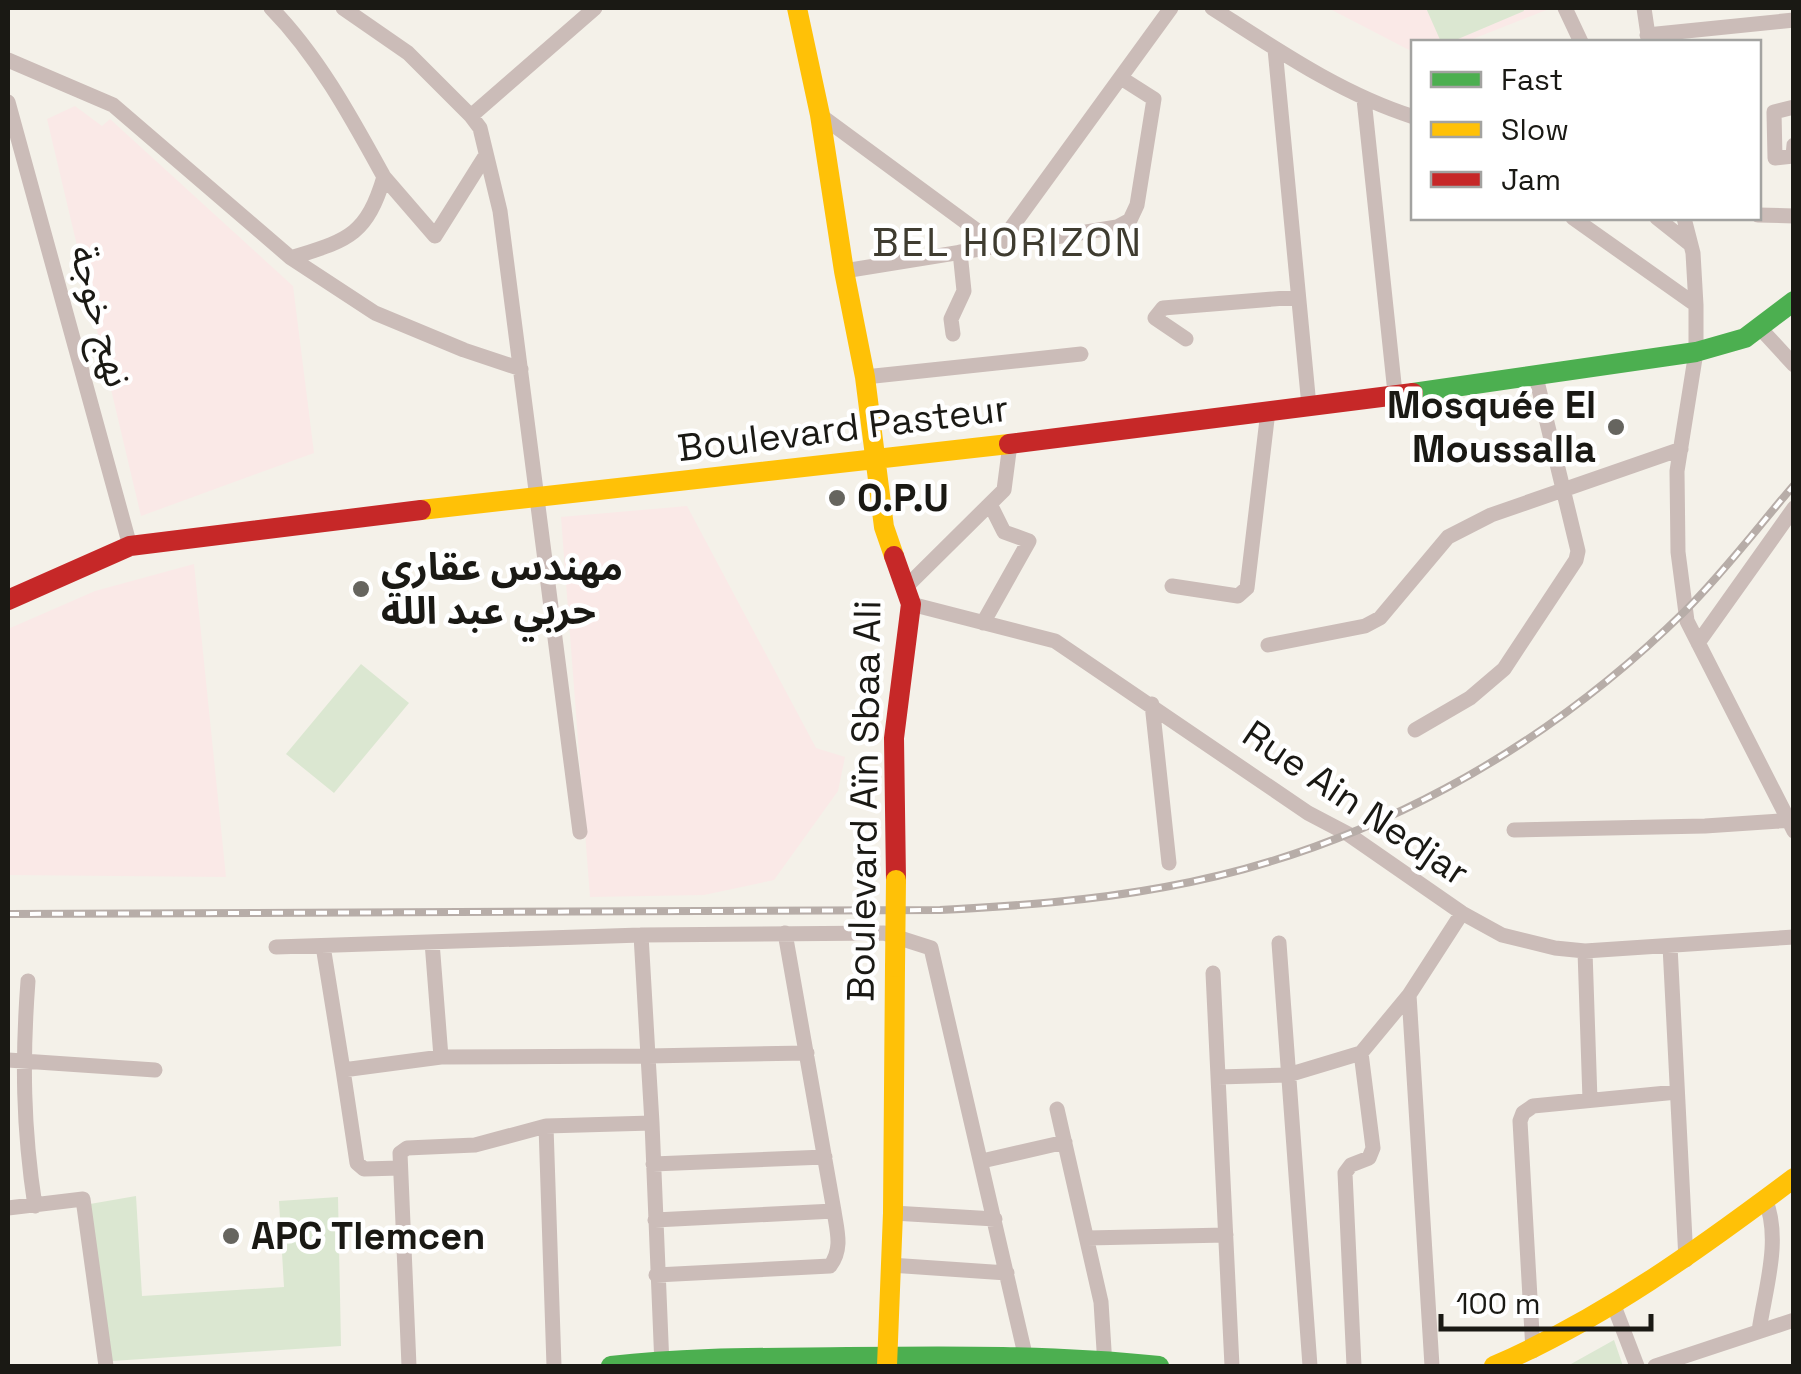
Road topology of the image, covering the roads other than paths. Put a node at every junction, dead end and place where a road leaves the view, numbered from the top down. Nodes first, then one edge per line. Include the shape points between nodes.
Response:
1 (271, 8) edge
2 (343, 8) edge
3 (596, 8) edge
4 (797, 8) edge
5 (1171, 8) edge
6 (1212, 8) edge
7 (1565, 8) edge
8 (1644, 8) edge
9 (1794, 20) edge
10 (1648, 39) edge
11 (1580, 40) edge
12 (1274, 49) junction
13 (8, 60) edge
14 (1121, 78) junction
15 (1364, 99) junction
16 (8, 102) edge
17 (1794, 107) edge
18 (820, 115) junction
19 (470, 116) junction
20 (1411, 116) edge
21 (1794, 145) edge
22 (484, 158) junction
23 (384, 177) junction
24 (1761, 215) edge
25 (1794, 216) edge
26 (1576, 220) edge
27 (1660, 220) edge
28 (1685, 220) edge
29 (1691, 244) junction
30 (998, 246) junction
31 (960, 252) junction
32 (290, 258) junction
33 (844, 272) junction
34 (1298, 298) junction
35 (1794, 301) edge
36 (1696, 305) junction
37 (1759, 327) junction
38 (953, 334) dead end
39 (1186, 340) dead end
40 (1696, 352) junction
41 (1081, 354) dead end
42 (1794, 366) edge
43 (520, 369) junction
44 (865, 377) junction
45 (1536, 377) junction
46 (1395, 393) junction
47 (1308, 406) junction
48 (1268, 411) junction
49 (1010, 444) junction
50 (1681, 449) junction
51 (878, 461) junction
52 (1562, 490) junction
53 (538, 498) junction
54 (990, 504) junction
55 (1794, 508) edge
56 (130, 546) junction
57 (1172, 586) dead end
58 (908, 596) junction
59 (8, 600) edge
60 (983, 623) junction
61 (1698, 643) junction
62 (1268, 645) dead end
63 (1152, 704) junction
64 (1415, 730) dead end
65 (1792, 824) edge
66 (1514, 830) dead end
67 (580, 832) dead end
68 (1169, 863) dead end
69 (1462, 913) junction
70 (786, 933) junction
71 (641, 935) junction
72 (1794, 937) edge
73 (432, 942) junction
74 (1278, 943) dead end
75 (323, 946) junction
76 (1670, 946) junction
77 (276, 948) dead end
78 (1585, 951) junction
79 (1214, 973) dead end
80 (28, 981) dead end
81 (1409, 995) junction
82 (807, 1053) junction
83 (1362, 1053) junction
84 (648, 1056) junction
85 (442, 1058) junction
86 (15, 1060) edge
87 (155, 1070) dead end
88 (343, 1070) junction
89 (1288, 1075) junction
90 (1218, 1076) junction
91 (1678, 1092) junction
92 (1590, 1100) junction
93 (1057, 1109) dead end
94 (652, 1123) junction
95 (546, 1126) junction
96 (25, 1142) junction
97 (1065, 1142) junction
98 (8, 1144) edge
99 (825, 1156) junction
100 (982, 1161) junction
101 (653, 1164) junction
102 (400, 1168) junction
103 (1794, 1178) edge
104 (1765, 1199) junction
105 (35, 1206) junction
106 (8, 1208) edge
107 (834, 1211) junction
108 (893, 1213) junction
109 (995, 1218) junction
110 (655, 1220) junction
111 (1226, 1235) junction
112 (1086, 1238) junction
113 (1686, 1260) junction
114 (890, 1265) junction
115 (1007, 1272) junction
116 (656, 1274) junction
117 (1614, 1306) junction
118 (1794, 1320) edge
119 (1759, 1331) junction
120 (1532, 1351) junction
121 (887, 1362) edge
122 (1028, 1362) edge
123 (662, 1363) edge
124 (1105, 1363) edge
125 (106, 1366) edge
126 (410, 1366) edge
127 (554, 1366) edge
128 (610, 1366) edge
129 (1159, 1366) edge
130 (1232, 1366) edge
131 (1310, 1366) edge
132 (1354, 1366) edge
133 (1432, 1366) edge
134 (1494, 1366) edge
135 (1637, 1366) edge
136 (1654, 1366) edge

1 - 23 street via 298,35
2 - 19 street via 408,53
3 - 19 street
4 - 18 main road, Boulevard Aïn Sbaa Ali
5 - 14 street
6 - 12 street
7 - 11 street
8 - 10 street
9 - 10 street
12 - 15 street
12 - 34 street
13 - 32 street via 114,105
14 - 30 street
14 - 30 street via 1154,99 1138,206 1130,220
15 - 20 street
15 - 46 street
16 - 56 street, نهج خوجة
17 - 21 street via 1774,112 1775,158 1793,156
18 - 30 street
18 - 33 main road, Boulevard Aïn Sbaa Ali
19 - 22 street via 480,128
22 - 23 street via 435,236
22 - 43 street via 500,211
23 - 32 street via 374,208 346,239
24 - 25 street
26 - 36 street
27 - 29 street
28 - 29 street
29 - 36 street
30 - 31 street
31 - 33 street
31 - 38 street via 964,292 951,319
32 - 43 street via 375,313
33 - 44 main road, Boulevard Aïn Sbaa Ali
34 - 39 street via 1163,308 1156,318
34 - 47 street
35 - 37 main road, Boulevard Pasteur
36 - 40 street
37 - 40 main road, Boulevard Pasteur via 1745,338
37 - 42 street
40 - 45 main road, Boulevard Pasteur
40 - 50 street
41 - 44 street
43 - 53 street
44 - 51 main road, Boulevard Aïn Sbaa Ali
45 - 46 main road, Boulevard Pasteur
45 - 52 street
46 - 47 main road, Boulevard Pasteur
47 - 48 main road, Boulevard Pasteur
48 - 49 main road, Boulevard Pasteur
48 - 57 street via 1247,588 1238,596
49 - 51 main road, Boulevard Pasteur
49 - 54 street via 1004,490
50 - 52 street
50 - 61 street via 1678,552 1687,620
51 - 53 main road, Boulevard Pasteur
51 - 58 main road, Boulevard Aïn Sbaa Ali via 884,528
52 - 62 street via 1448,536 1380,618 1365,626
52 - 64 street via 1576,560 1504,669
53 - 56 main road, Boulevard Pasteur
53 - 67 street
54 - 58 street
54 - 60 street via 1004,532 1030,542
55 - 61 street
56 - 59 main road, Boulevard Pasteur
58 - 60 street, Rue Ain Nedjar
58 - 108 main road, Boulevard Aïn Sbaa Ali, bridge via 894,738
60 - 63 street, Rue Ain Nedjar via 1055,642
61 - 65 street
63 - 68 street
63 - 69 street, Rue Ain Nedjar
65 - 66 street
69 - 78 street, Rue Ain Nedjar via 1502,935
69 - 81 street
70 - 71 street
70 - 82 street
70 - 100 street via 884,933 931,948
71 - 73 street
71 - 84 street
72 - 76 street, Rue Ain Nedjar
73 - 75 street
73 - 85 street
74 - 89 street
75 - 77 street
75 - 88 street
76 - 78 street, Rue Ain Nedjar
76 - 91 street
78 - 92 street
79 - 90 street
80 - 86 street
81 - 83 street
81 - 133 street
82 - 84 street
82 - 99 street
83 - 89 street
83 - 132 street via 1373,1151 1345,1173
84 - 85 street
84 - 94 street
85 - 88 street
86 - 87 street
86 - 96 street
88 - 102 street via 360,1168
89 - 90 street
89 - 131 street
90 - 111 street
91 - 92 street
91 - 113 street
92 - 120 street via 1533,1106 1521,1117
93 - 97 street
94 - 95 street
94 - 101 street
95 - 102 street via 475,1145 407,1148
95 - 127 street
96 - 98 street
96 - 105 street
97 - 100 street
97 - 112 street
99 - 101 street
99 - 107 street
100 - 109 street
101 - 110 street
102 - 126 street
103 - 104 main road
104 - 113 main road
104 - 119 street via 1774,1237
105 - 106 street
105 - 125 street via 83,1199
107 - 110 street
107 - 116 street via 839,1241 830,1266
108 - 109 street
108 - 114 main road, Boulevard Aïn Sbaa Ali
109 - 115 street
110 - 116 street
111 - 112 street
111 - 130 street
112 - 124 street via 1101,1302
113 - 117 main road
114 - 115 street
114 - 121 main road, Boulevard Aïn Sbaa Ali
115 - 122 street
116 - 123 street
117 - 120 main road
117 - 135 street
118 - 119 street
119 - 136 street
120 - 134 main road
121 - 122 main road
121 - 123 main road
122 - 124 main road
123 - 128 main road
124 - 129 main road

